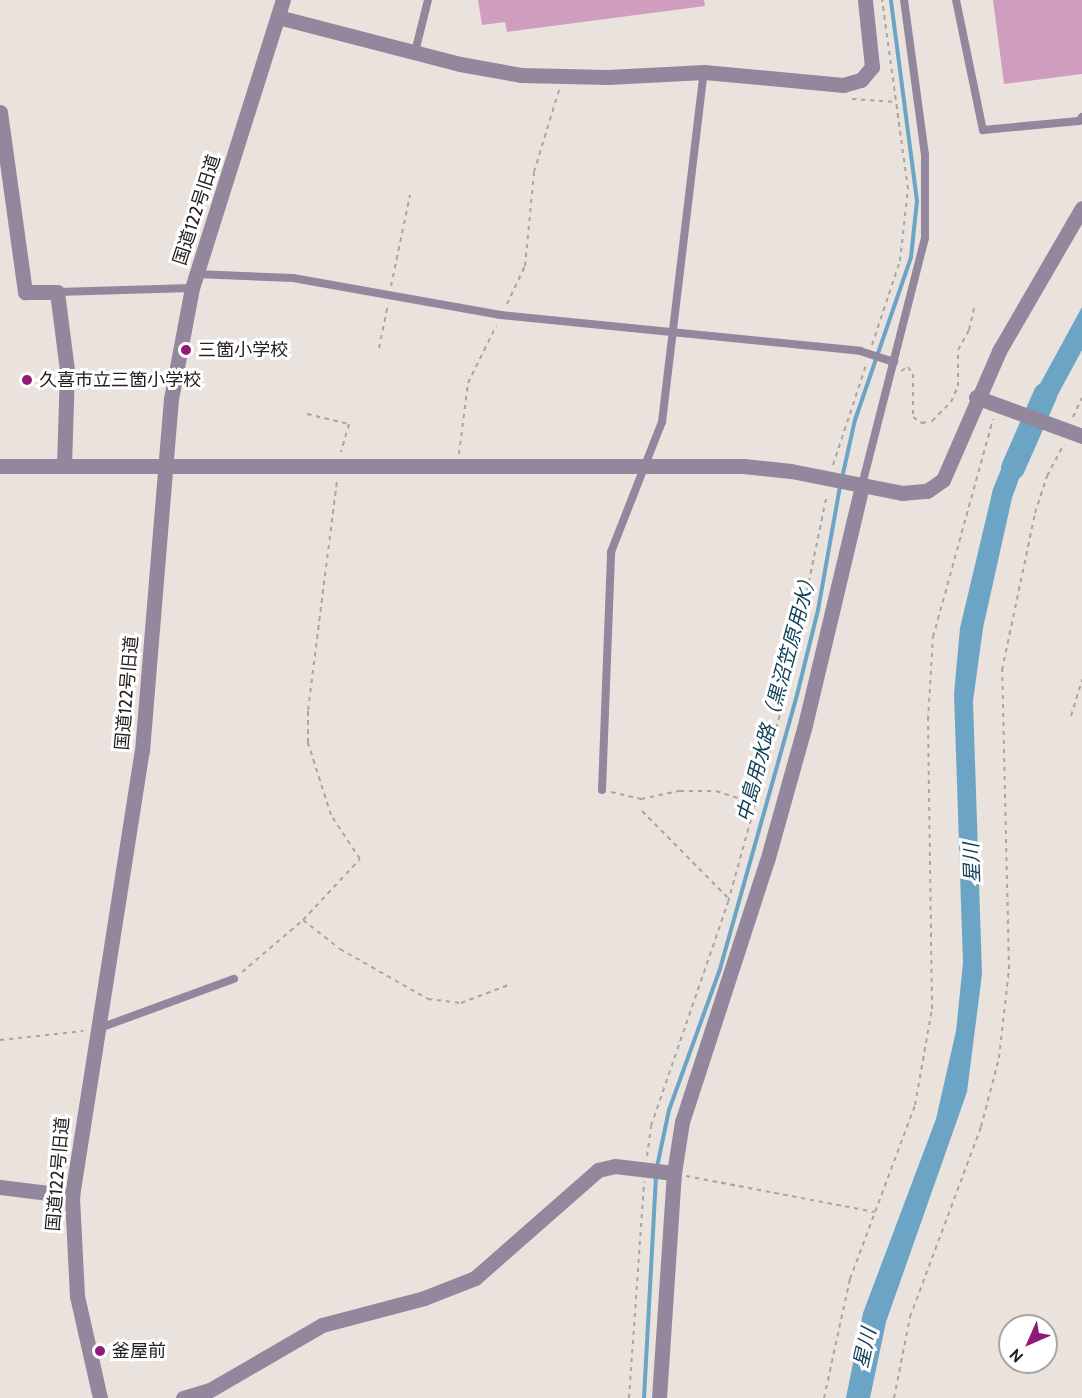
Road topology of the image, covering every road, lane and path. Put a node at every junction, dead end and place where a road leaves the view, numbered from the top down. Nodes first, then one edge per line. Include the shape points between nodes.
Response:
1 (283, 0) edge
2 (428, 0) edge
3 (865, 0) edge
4 (882, 0) edge
5 (904, 0) edge
6 (956, 0) edge
7 (278, 17) junction
8 (415, 52) junction
9 (704, 72) junction
10 (563, 77) junction
11 (0, 112) edge
12 (1082, 117) edge
13 (410, 195) dead end
14 (1082, 208) edge
15 (194, 281) junction
16 (57, 292) junction
17 (390, 295) junction
18 (975, 305) dead end
19 (501, 315) junction
20 (673, 334) junction
21 (379, 348) dead end
22 (871, 354) junction
23 (890, 361) junction
24 (901, 371) dead end
25 (976, 397) junction
26 (953, 398) junction
27 (1082, 398) edge
28 (962, 405) dead end
29 (999, 411) junction
30 (307, 414) dead end
31 (1073, 433) edge
32 (338, 464) junction
33 (64, 465) junction
34 (164, 465) junction
35 (647, 465) junction
36 (0, 466) edge
37 (458, 466) junction
38 (831, 478) junction
39 (856, 484) junction
40 (1082, 680) edge
41 (1071, 716) dead end
42 (602, 790) joint
43 (755, 803) junction
44 (642, 812) dead end
45 (728, 898) junction
46 (303, 920) junction
47 (234, 979) joint
48 (511, 984) dead end
49 (96, 1029) junction
50 (0, 1040) edge
51 (645, 1168) junction
52 (669, 1173) junction
53 (0, 1187) edge
54 (72, 1196) junction
55 (875, 1212) junction
56 (100, 1398) edge
57 (183, 1398) edge
58 (629, 1398) edge
59 (659, 1398) edge
60 (824, 1398) edge
61 (894, 1398) edge

1 - 7 street, 国道122号旧道
2 - 8 lane
3 - 9 street via 874,56 872,67 861,80 843,85
4 - 22 path via 908,189 900,261
5 - 23 lane via 924,155 925,238
6 - 12 lane via 983,130 1079,121
7 - 8 street
7 - 15 street, 国道122号旧道
8 - 10 street via 481,69
9 - 10 street
9 - 20 lane
10 - 19 path via 534,172 525,266
11 - 16 street via 25,292
13 - 17 path
14 - 25 street
15 - 16 lane
15 - 17 lane via 293,278
15 - 34 street, 国道122号旧道 via 174,376
16 - 33 street via 67,370
17 - 19 lane
17 - 21 path
18 - 26 path via 969,330 958,350 958,386
19 - 20 lane
19 - 37 path via 468,383
20 - 22 lane
20 - 35 lane via 662,422
22 - 23 lane
22 - 38 path
23 - 39 lane
24 - 26 path via 911,370 911,410 916,420 932,422
25 - 29 street
25 - 39 street via 943,480 936,486 918,493 902,493
26 - 28 path
27 - 31 path
29 - 31 street
29 - 55 path via 933,637 928,720 932,1009 915,1105
30 - 32 path via 349,424
31 - 61 path via 1047,476 1035,513 1002,670 1009,969 999,1058 981,1127 910,1317
32 - 34 street
32 - 37 street
32 - 46 path via 308,710 308,743 331,815 360,859
33 - 34 street
33 - 36 street
34 - 49 street, 国道122号旧道 via 144,741
35 - 37 street
35 - 38 street via 743,466
35 - 42 lane via 611,552
38 - 39 street
38 - 43 path via 787,686
39 - 52 street via 799,747 745,936 687,1104
40 - 41 path
42 - 43 path via 641,799 680,790 716,791
43 - 45 path
44 - 45 path
45 - 51 path via 651,1126
46 - 47 path
46 - 48 path via 340,949 428,999 461,1003
47 - 49 lane
49 - 50 path
49 - 54 street, 国道122号旧道
51 - 52 street
51 - 57 street via 615,1166 598,1170 476,1278 424,1298 322,1325 210,1390
51 - 58 path
52 - 55 path
52 - 59 street
53 - 54 street
54 - 56 street, 国道122号旧道 via 72,1257 77,1296
55 - 60 path via 850,1279

